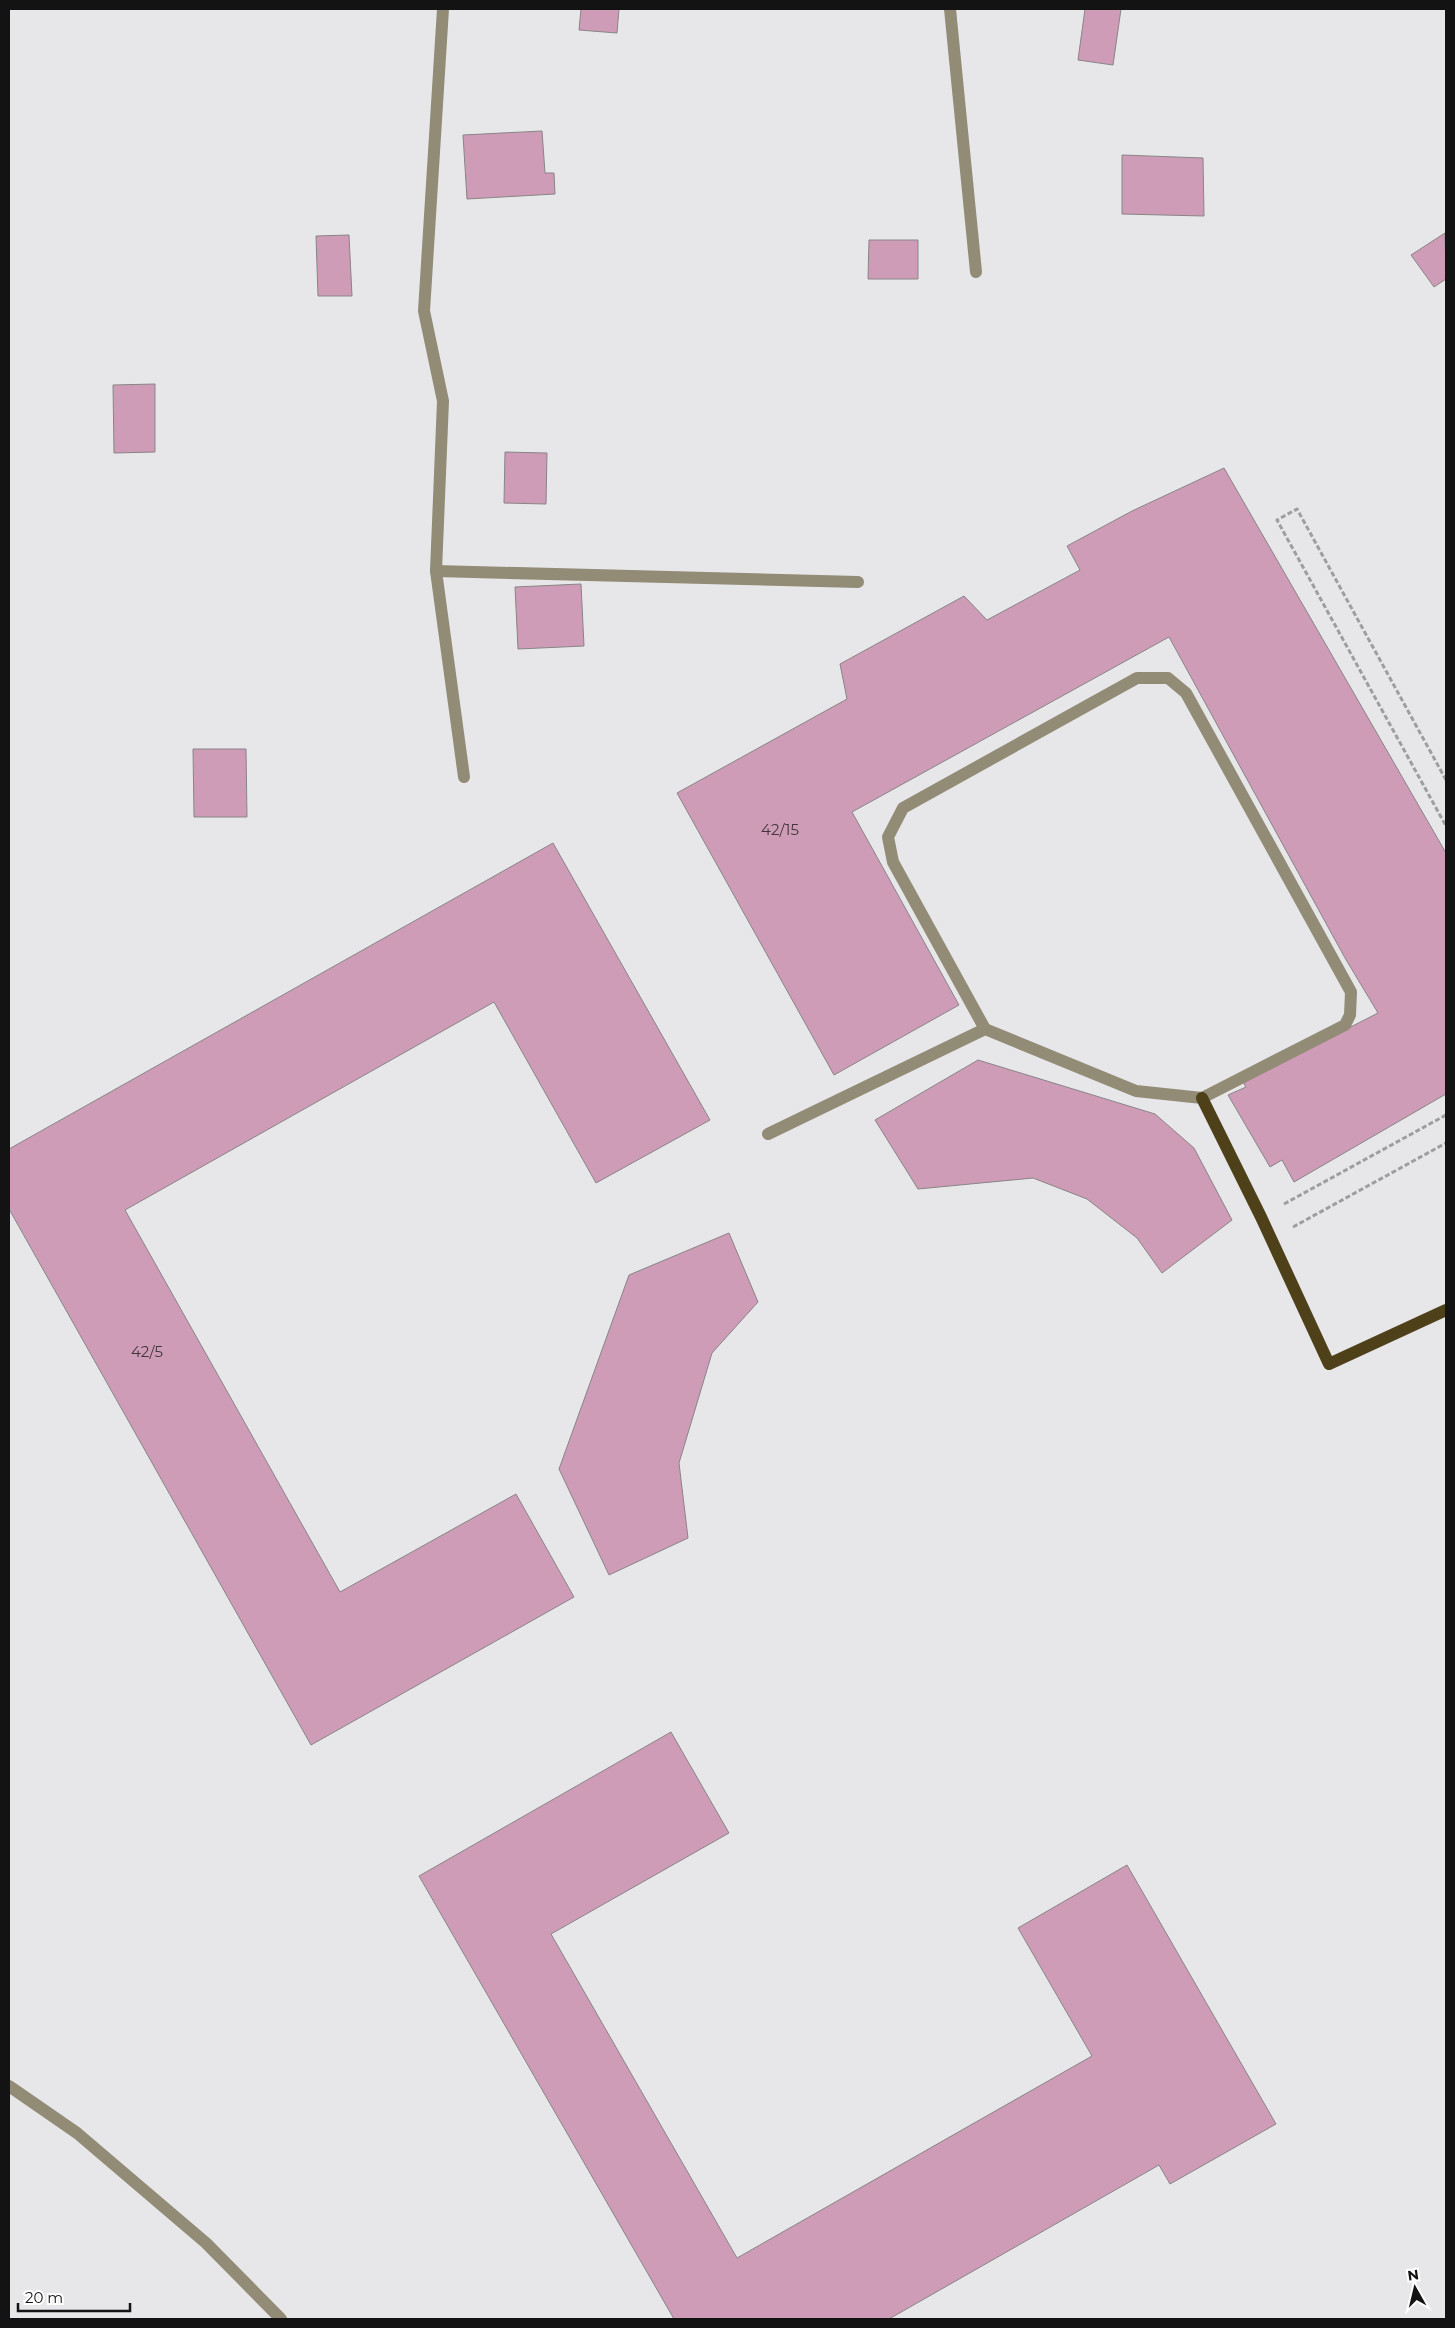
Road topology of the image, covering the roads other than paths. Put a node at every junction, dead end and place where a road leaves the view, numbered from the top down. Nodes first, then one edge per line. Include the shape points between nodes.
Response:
1 (443, 9) edge
2 (950, 9) edge
3 (976, 272) dead end
4 (436, 571) junction
5 (858, 582) dead end
6 (464, 777) dead end
7 (985, 1029) junction
8 (1202, 1098) junction
9 (768, 1134) dead end
10 (1446, 1310) edge
11 (9, 2086) edge
12 (281, 2319) edge

1 - 4 street via 424,311 443,401
2 - 3 street
4 - 5 street
4 - 6 street
7 - 8 street via 1136,1091
7 - 8 street via 893,862 888,837 894,823 903,808 1137,678 1168,678 1186,693 1351,992 1350,1014 1345,1025
7 - 9 street
8 - 10 main road via 1329,1364
11 - 12 street via 77,2133 206,2243

